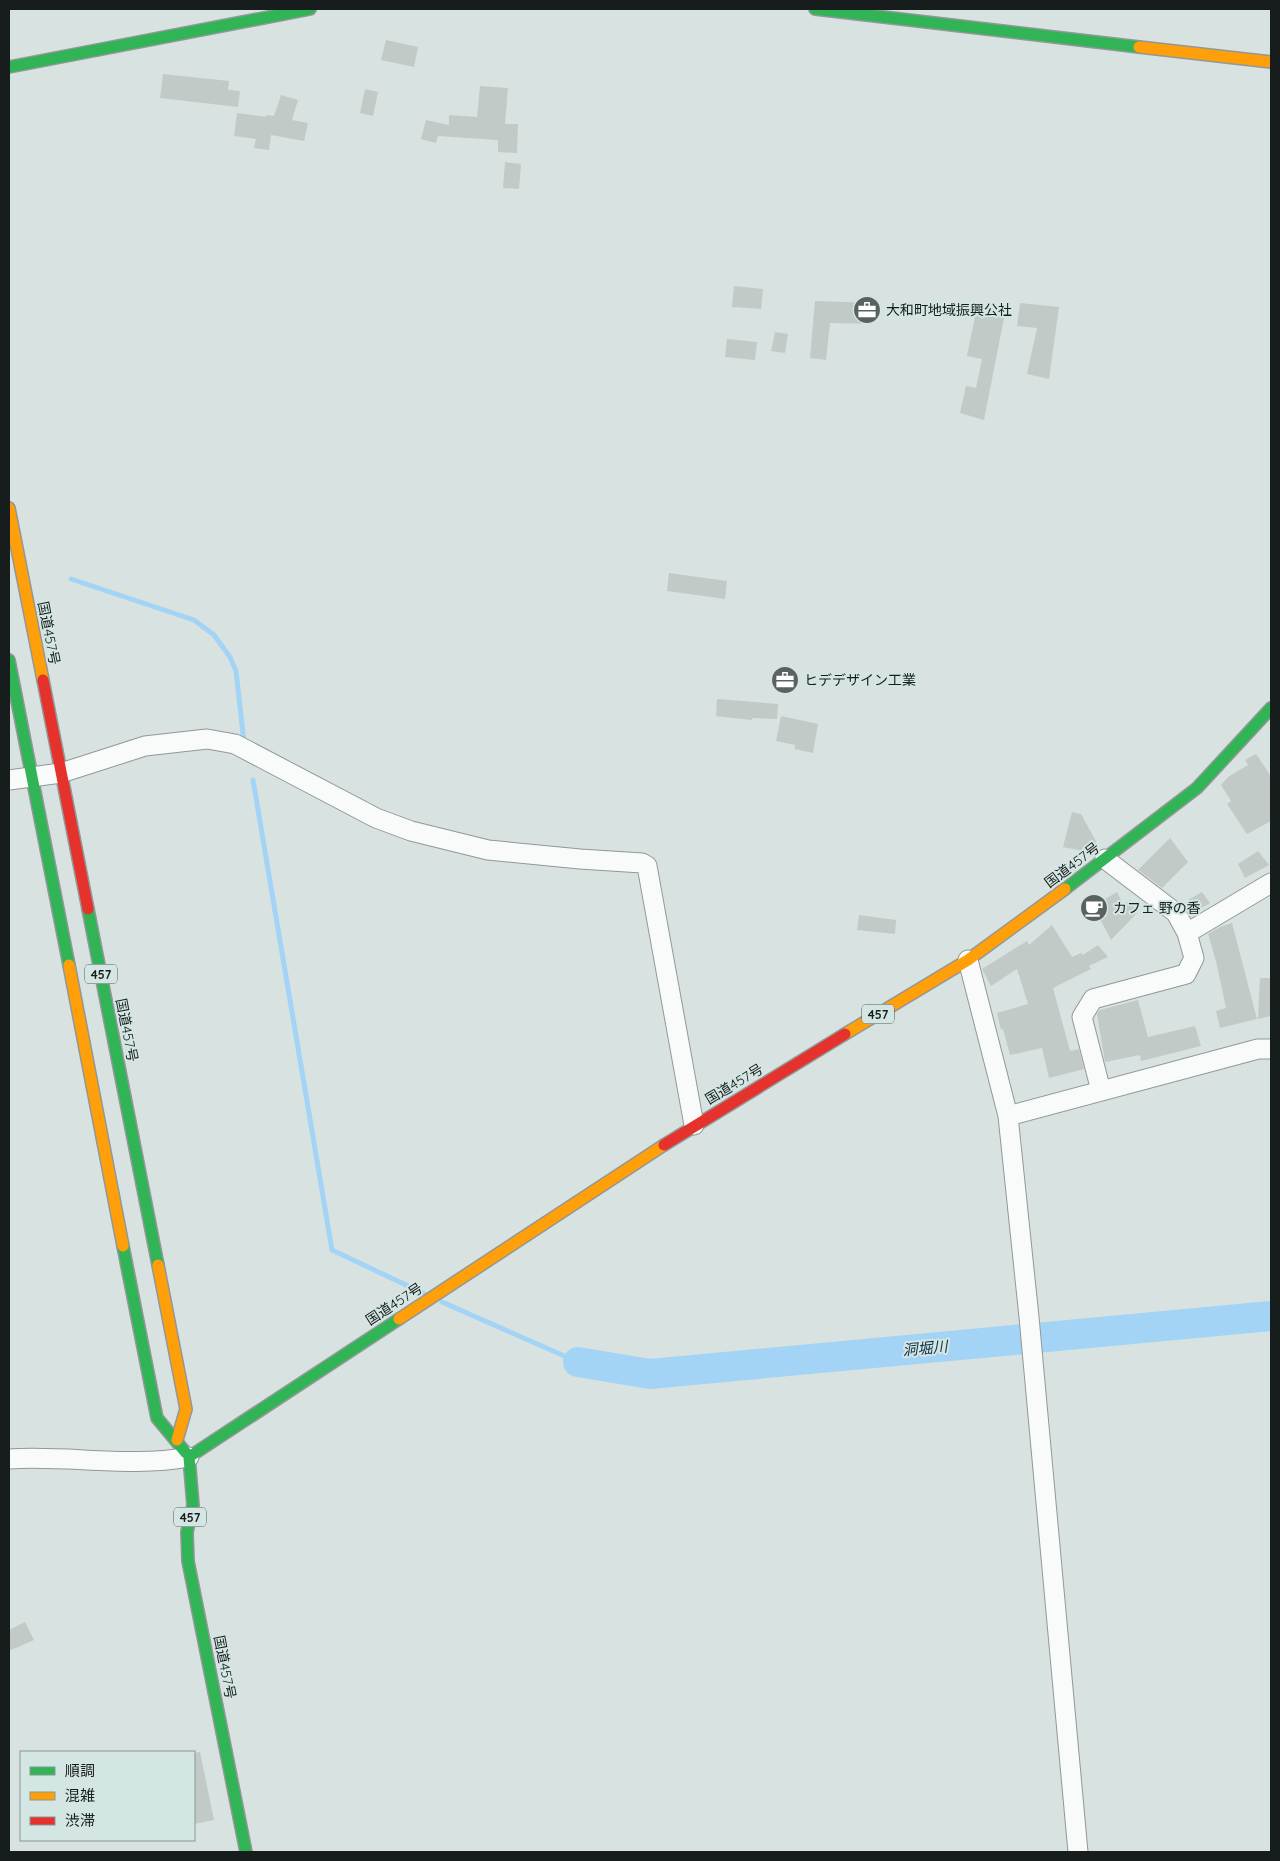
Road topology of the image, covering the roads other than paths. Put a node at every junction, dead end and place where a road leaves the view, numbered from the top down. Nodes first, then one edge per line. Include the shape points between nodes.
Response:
1 (310, 9) edge
2 (815, 9) edge
3 (1271, 62) edge
4 (9, 67) edge
5 (9, 508) edge
6 (9, 660) edge
7 (1271, 708) edge
8 (61, 773) junction
9 (32, 777) junction
10 (9, 780) edge
11 (1105, 859) junction
12 (1271, 883) edge
13 (1187, 933) junction
14 (968, 960) junction
15 (1271, 1049) edge
16 (1100, 1091) junction
17 (1008, 1116) junction
18 (694, 1125) junction
19 (177, 1440) junction
20 (189, 1457) junction
21 (9, 1459) edge
22 (246, 1852) edge
23 (1078, 1852) edge

1 - 4 main road
2 - 3 main road
5 - 8 main road, 国道457号 / 457
6 - 9 main road, 457
7 - 11 main road, 国道457号 / 457 via 1197,788
8 - 9 street
8 - 18 street via 145,746 216,739 235,744 376,818 411,831 488,850 642,862 647,866
8 - 19 main road, 国道457号 / 457 via 186,1409
9 - 10 street
9 - 19 main road, 457 via 157,1418
11 - 13 street via 1176,913
11 - 14 main road, 国道457号 / 457
12 - 13 street
13 - 16 street via 1194,958 1186,974 1093,1000 1082,1017
14 - 17 street
14 - 18 main road, 国道457号 / 457
15 - 16 street via 1258,1049
16 - 17 street
17 - 23 street
18 - 20 main road, 国道457号 / 457
19 - 20 main road, 457
20 - 21 street via 165,1462 39,1457
20 - 22 main road, 国道457号 / 457 via 193,1505 187,1532 188,1561

